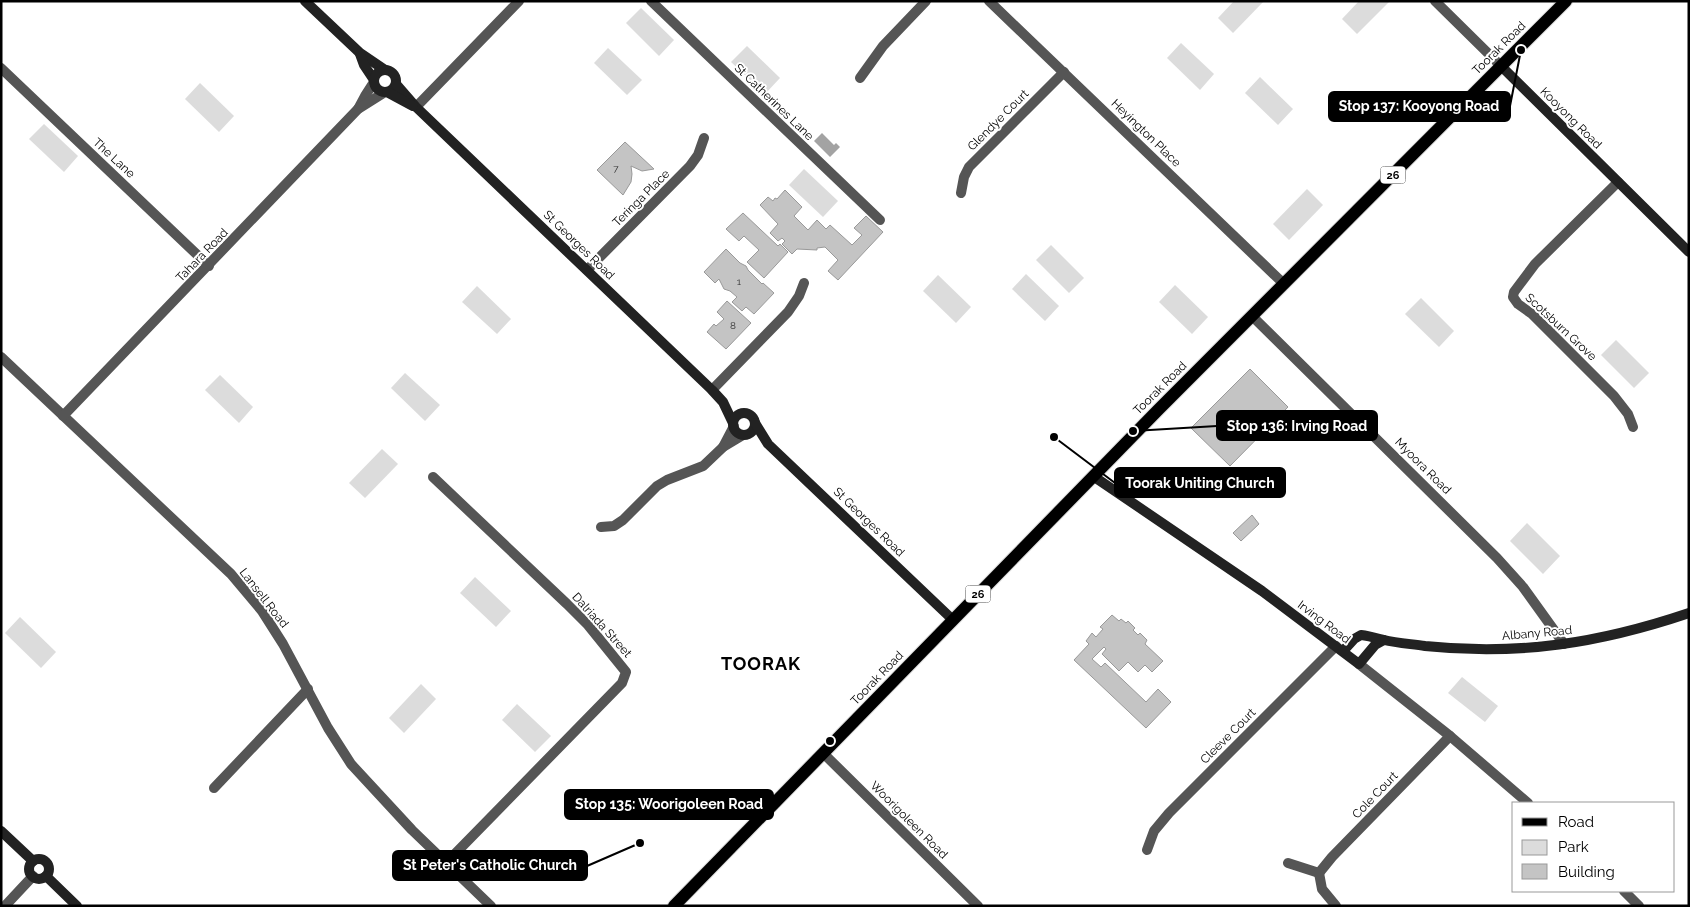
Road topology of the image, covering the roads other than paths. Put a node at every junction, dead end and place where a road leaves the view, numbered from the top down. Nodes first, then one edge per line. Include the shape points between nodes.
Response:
1 (305, 1) edge
2 (519, 1) edge
3 (651, 1) edge
4 (926, 1) edge
5 (990, 1) edge
6 (1435, 1) edge
7 (1566, 1) edge
8 (360, 53) junction
9 (1501, 66) junction
10 (1, 68) edge
11 (385, 70) junction
12 (1064, 72) junction
13 (860, 78) dead end
14 (374, 81) junction
15 (396, 84) junction
16 (386, 92) junction
17 (416, 108) junction
18 (358, 109) junction
19 (704, 138) dead end
20 (1618, 182) junction
21 (961, 193) dead end
22 (880, 220) dead end
23 (1689, 252) edge
24 (209, 266) junction
25 (587, 270) junction
26 (804, 283) dead end
27 (1284, 284) junction
28 (1252, 316) junction
29 (1, 357) edge
30 (712, 390) junction
31 (723, 402) junction
32 (744, 413) junction
33 (63, 416) junction
34 (755, 423) junction
35 (734, 425) junction
36 (1633, 427) dead end
37 (744, 435) junction
38 (768, 444) junction
39 (723, 447) junction
40 (1093, 476) junction
41 (433, 477) dead end
42 (601, 528) dead end
43 (1689, 613) edge
44 (953, 620) junction
45 (1384, 640) junction
46 (1564, 644) junction
47 (1340, 649) junction
48 (1360, 664) junction
49 (308, 689) junction
50 (1450, 736) junction
51 (823, 753) junction
52 (214, 788) dead end
53 (1527, 802) edge
54 (1, 831) edge
55 (1146, 850) dead end
56 (33, 861) junction
57 (446, 863) junction
58 (1288, 863) dead end
59 (1320, 873) junction
60 (33, 876) junction
61 (46, 876) junction
62 (1625, 892) edge
63 (5, 906) edge
64 (77, 906) edge
65 (491, 906) edge
66 (674, 906) edge
67 (978, 906) edge
68 (1336, 906) edge
69 (1640, 906) edge

1 - 8 street
2 - 17 street
3 - 22 street, St Catherines Lane
4 - 13 street via 883,46
5 - 12 street, Heyington Place
6 - 9 street, Kooyong Road
7 - 9 main road, Toorak Road / 26
8 - 11 street
8 - 14 street
9 - 20 street, Kooyong Road
9 - 27 main road, Toorak Road / 26
10 - 24 street, The Lane
11 - 14 street via 377,73
11 - 15 street via 394,74
12 - 21 street, Glendye Court via 969,167
12 - 27 street, Heyington Place
14 - 16 street via 379,90
14 - 18 street, Tahara Road
15 - 16 street
15 - 17 street, St Georges Road
16 - 17 street, St Georges Road
16 - 18 street, Tahara Road
17 - 25 street, St Georges Road
18 - 24 street, Tahara Road
19 - 25 street, Teringa Place via 690,166
20 - 23 street, Kooyong Road
20 - 36 street, Scotsburn Grove via 1535,264 1513,296 1614,396 1628,414
24 - 33 street, Tahara Road
25 - 30 street, St Georges Road
26 - 30 street via 788,312
27 - 28 main road, Toorak Road / 26
28 - 40 main road, Toorak Road / 26
28 - 46 street, Myoora Road via 1524,586
29 - 33 street, Lansell Road
30 - 31 street, St Georges Road
31 - 32 street, St Georges Road
31 - 35 street, St Georges Road
32 - 34 street via 750,415
32 - 35 street via 736,417
33 - 49 street, Lansell Road via 231,574 262,611
34 - 37 street via 753,431
34 - 38 street, St Georges Road
35 - 37 street
35 - 39 street
37 - 38 street, St Georges Road
37 - 39 street
38 - 44 street, St Georges Road
39 - 42 street via 703,466 657,486 619,523
40 - 44 main road, Toorak Road / 26
40 - 47 street, Irving Road via 1211,555
41 - 57 street, Dalriada Street via 588,625 626,672 622,683
43 - 46 street, Albany Road via 1626,633
44 - 51 main road, Toorak Road / 26
45 - 46 street, Albany Road via 1489,650
45 - 47 street, Albany Road via 1361,635
45 - 48 street via 1375,645
47 - 48 street, Irving Road
47 - 55 street, Cleeve Court via 1168,813 1154,831
48 - 50 street, Irving Road
49 - 52 street
49 - 57 street, Lansell Road via 351,764
50 - 53 street, Irving Road
50 - 59 street, Cole Court
51 - 66 main road, Toorak Road / 26
51 - 67 street, Woorigoleen Road
54 - 56 street
56 - 60 street via 29,870
56 - 61 street via 40,859 46,862 49,869
57 - 65 street, Lansell Road
58 - 59 street
59 - 68 street via 1322,889
60 - 61 street
60 - 63 street
61 - 64 street
62 - 69 street

